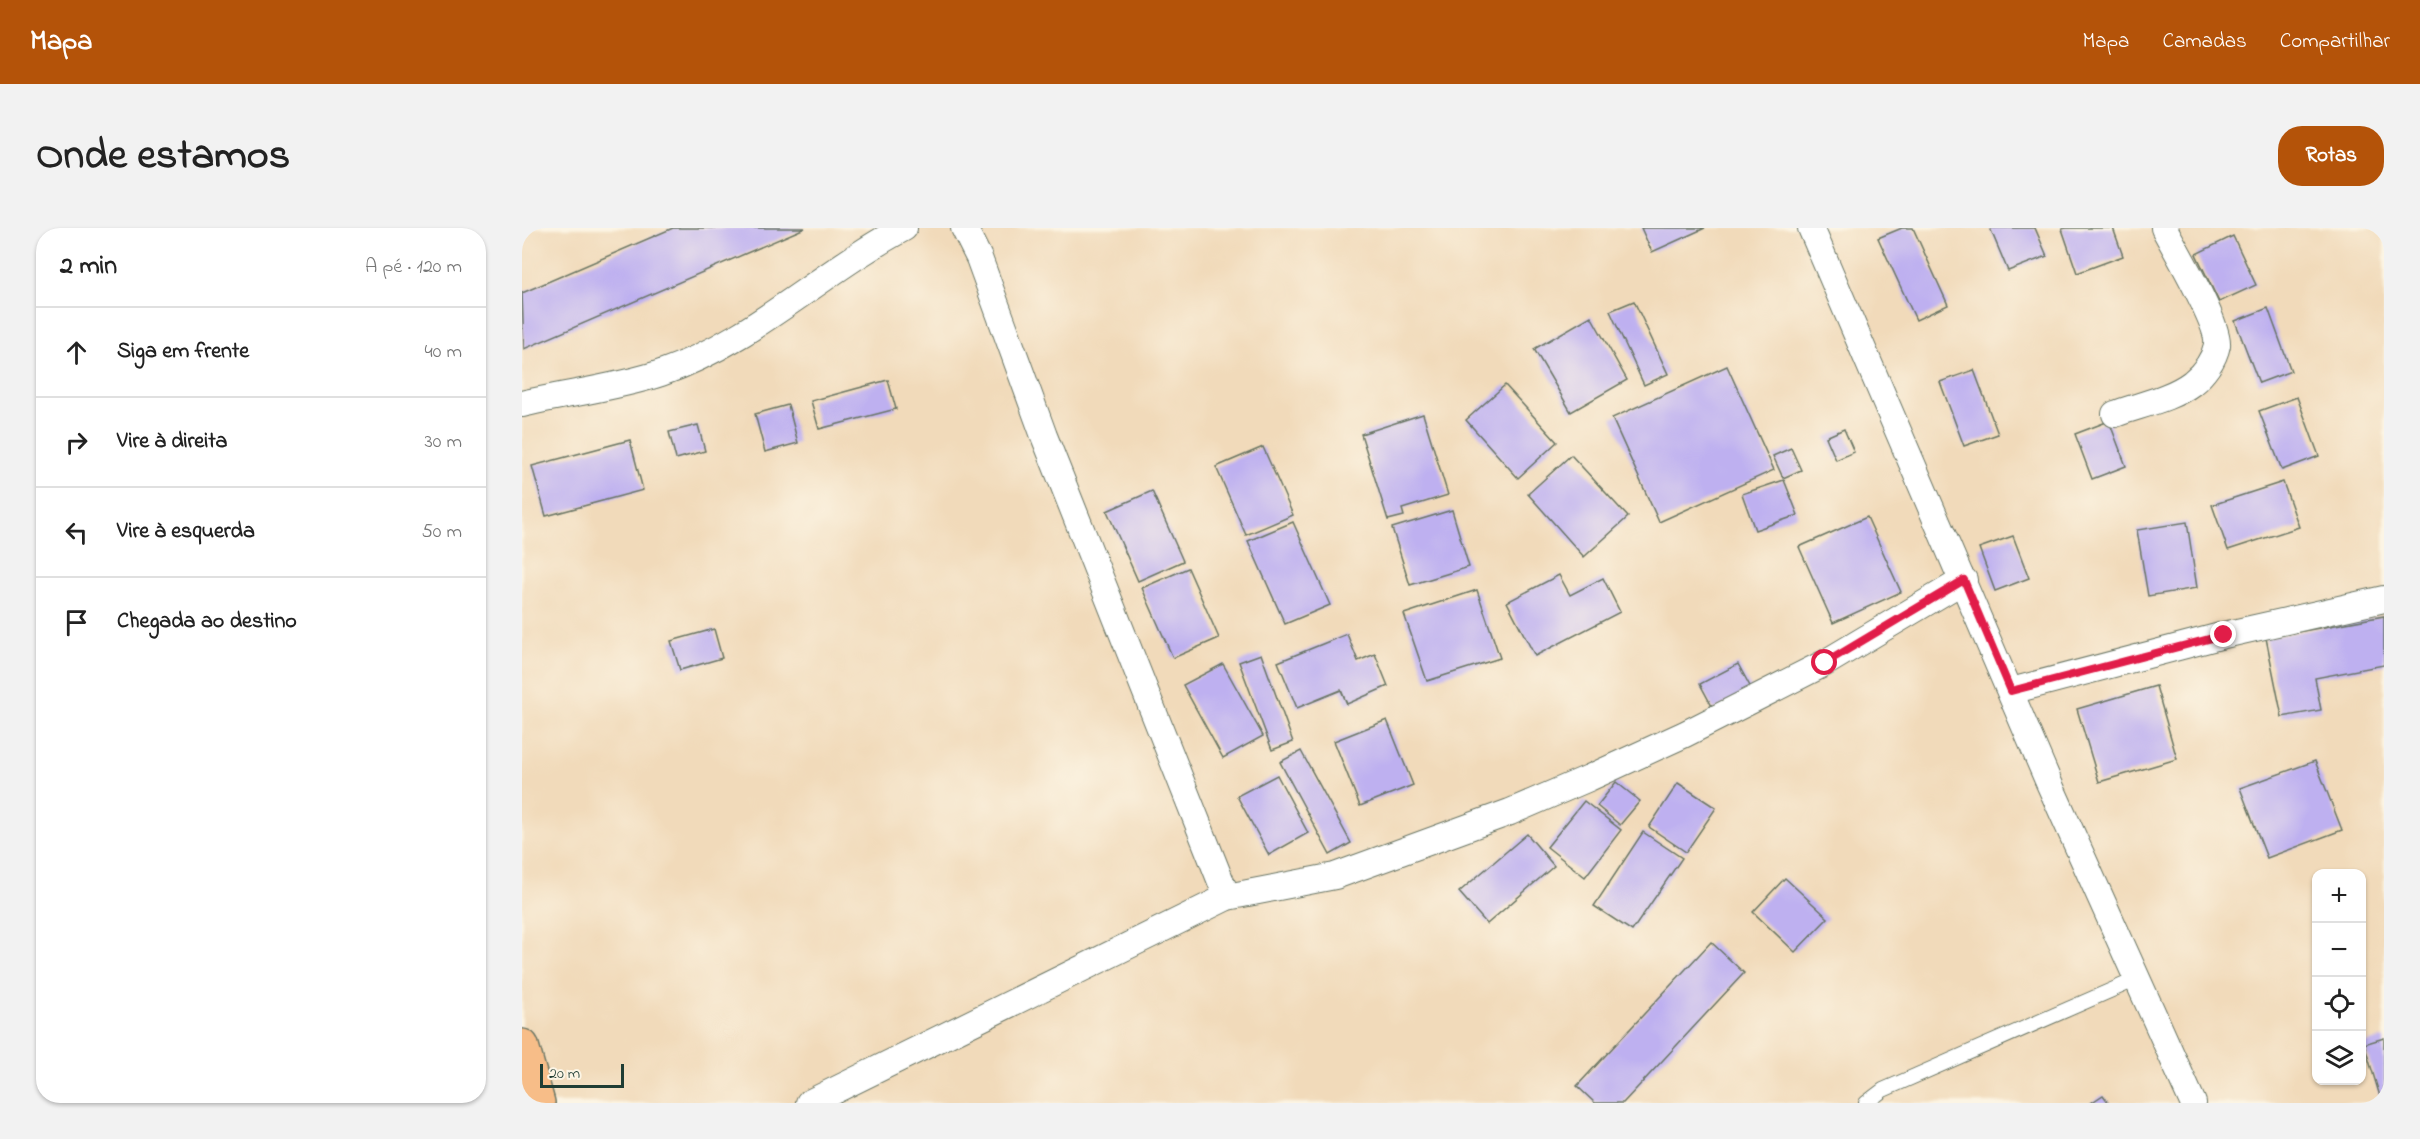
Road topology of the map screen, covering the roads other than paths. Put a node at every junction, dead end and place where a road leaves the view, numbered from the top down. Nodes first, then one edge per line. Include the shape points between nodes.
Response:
1 (904, 228) edge
2 (964, 228) edge
3 (1811, 228) edge
4 (2164, 228) edge
5 (522, 404) edge
6 (2115, 414) dead end
7 (1964, 580) junction
8 (2384, 599) edge
9 (2011, 691) junction
10 (1227, 897) junction
11 (2137, 979) junction
12 (522, 1046) edge
13 (538, 1103) edge
14 (810, 1103) edge
15 (1866, 1103) edge
16 (2193, 1103) edge

1 - 5 street via 760,322 705,353 660,373
2 - 10 street
3 - 7 street
4 - 6 street via 2207,311 2218,343 2205,370 2191,384
7 - 9 street
7 - 10 street via 1805,673 1685,734 1510,812 1335,876
8 - 9 street via 2224,635
9 - 11 street
10 - 14 street
11 - 15 lane via 1883,1090
11 - 16 street
12 - 13 main road

